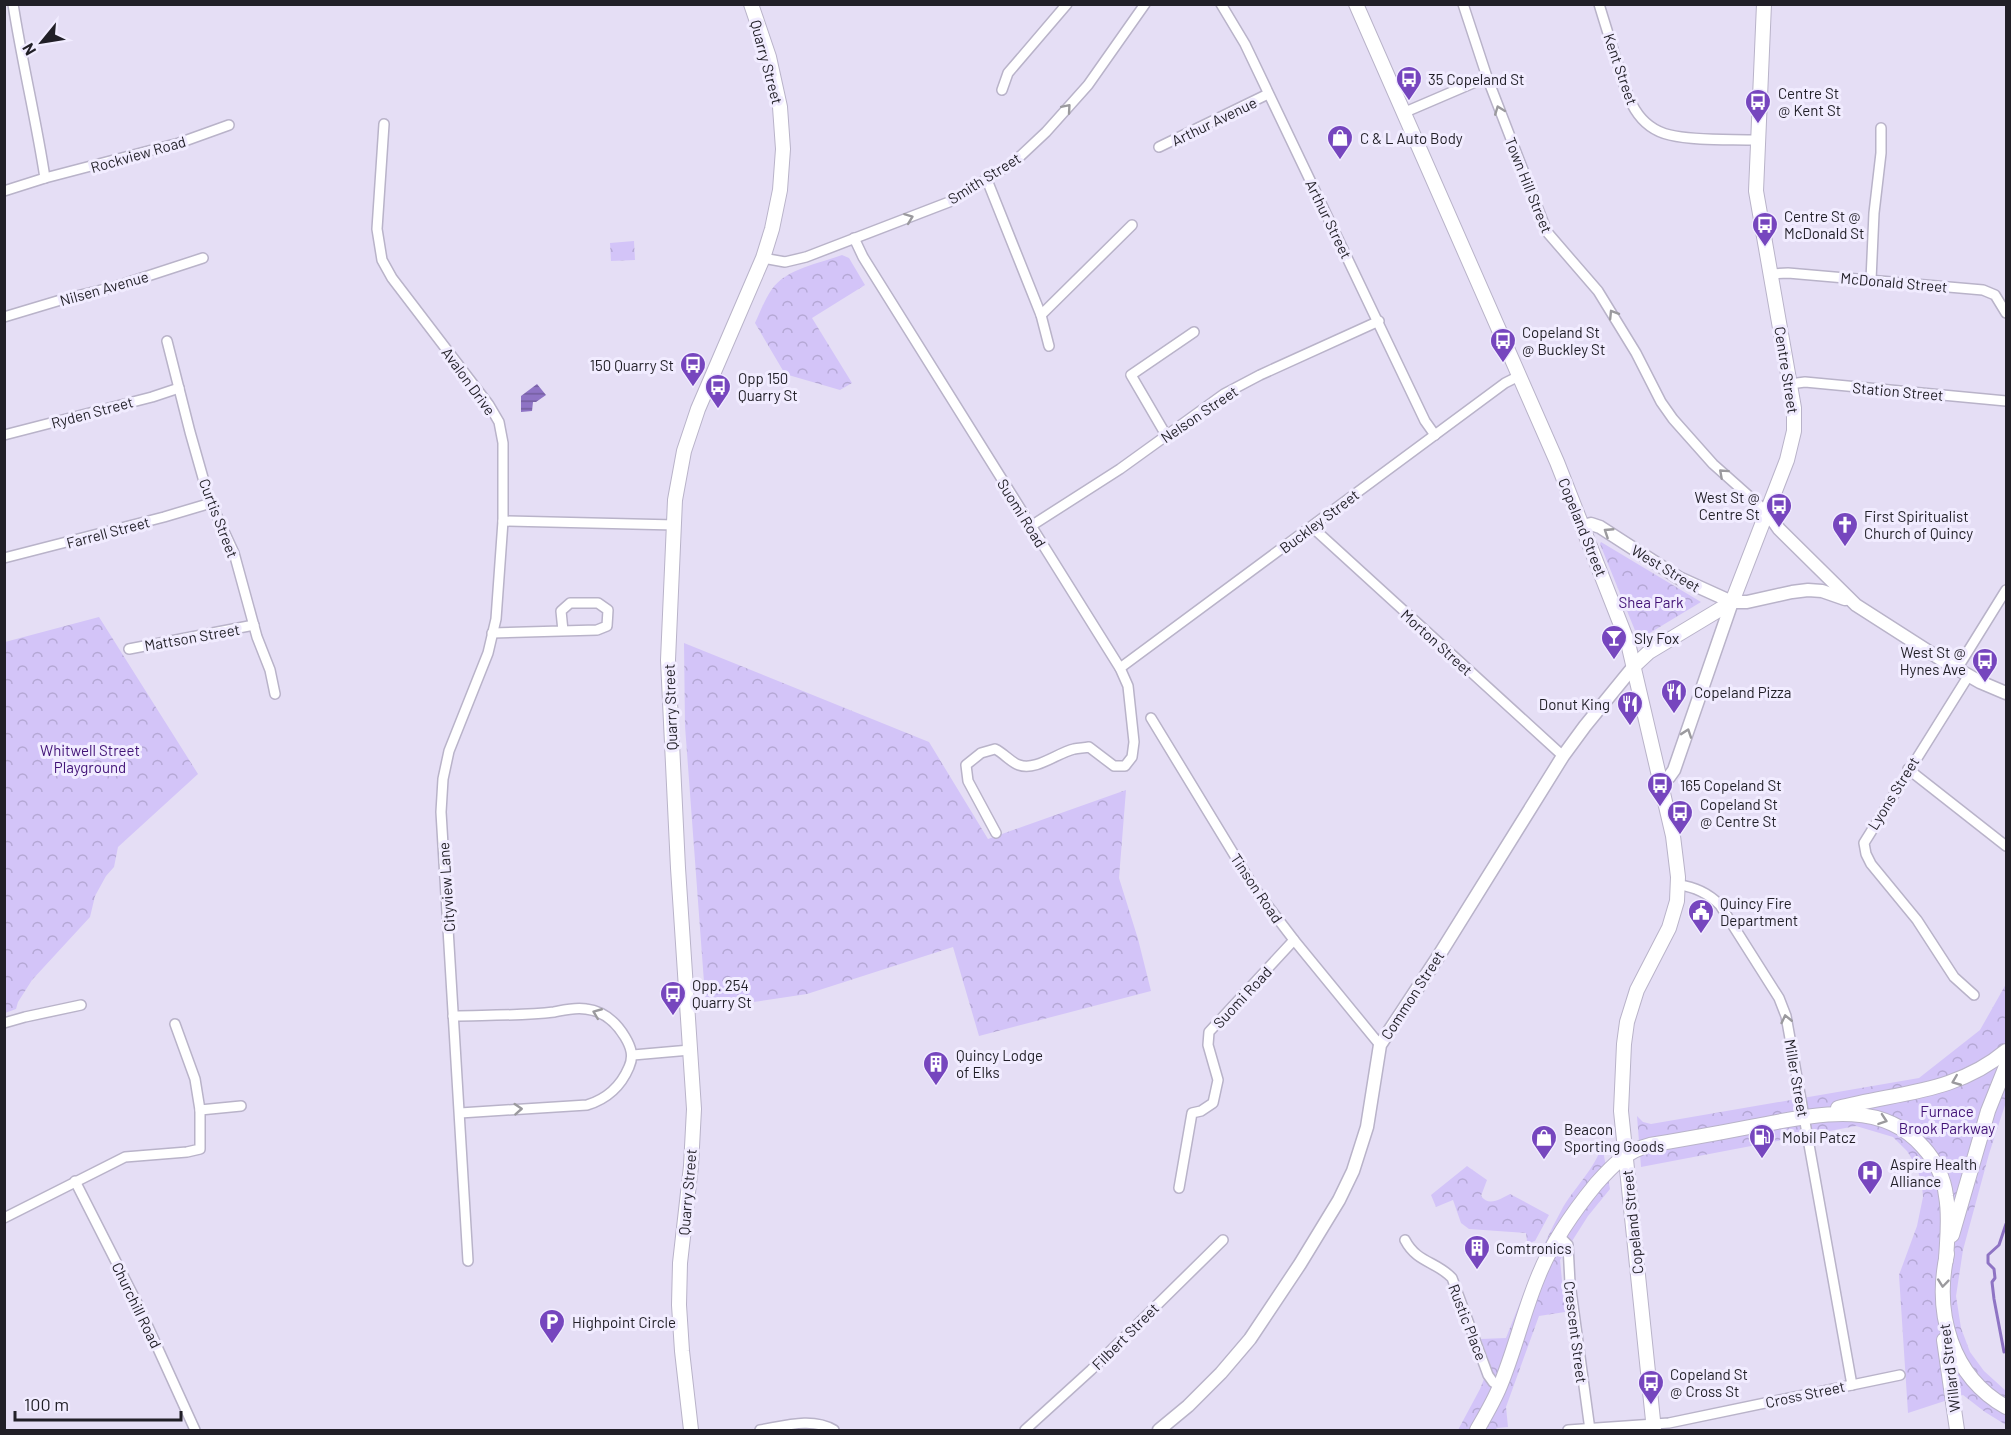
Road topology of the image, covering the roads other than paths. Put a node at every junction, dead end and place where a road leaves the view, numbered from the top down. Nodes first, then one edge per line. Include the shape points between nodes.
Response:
1 (13, 4) edge
2 (751, 4) edge
3 (1067, 4) edge
4 (1145, 4) edge
5 (1221, 4) edge
6 (1356, 4) edge
7 (1462, 4) edge
8 (1599, 4) edge
9 (1764, 4) edge
10 (1487, 77) junction
11 (1002, 90) dead end
12 (1269, 94) junction
13 (1403, 113) junction
14 (384, 124) dead end
15 (229, 126) dead end
16 (1881, 128) dead end
17 (1757, 140) junction
18 (1160, 147) dead end
19 (45, 178) junction
20 (987, 180) junction
21 (4, 190) edge
22 (1132, 225) dead end
23 (854, 238) junction
24 (203, 258) dead end
25 (763, 258) junction
26 (1770, 274) junction
27 (1871, 280) junction
28 (2007, 313) edge
29 (1041, 315) junction
30 (4, 317) edge
31 (1378, 321) junction
32 (1194, 332) dead end
33 (167, 341) dead end
34 (1049, 346) dead end
35 (1519, 376) junction
36 (1790, 384) junction
37 (179, 388) junction
38 (2007, 401) edge
39 (4, 435) edge
40 (1166, 435) junction
41 (1435, 435) junction
42 (211, 502) junction
43 (1767, 512) junction
44 (503, 521) junction
45 (675, 525) junction
46 (1031, 526) junction
47 (1583, 526) junction
48 (1312, 527) junction
49 (4, 558) edge
50 (2007, 590) edge
51 (1732, 602) junction
52 (1856, 605) junction
53 (254, 625) junction
54 (563, 631) junction
55 (492, 633) junction
56 (129, 649) dead end
57 (1634, 666) junction
58 (1120, 668) junction
59 (1963, 672) junction
60 (2007, 693) edge
61 (275, 694) dead end
62 (1151, 718) dead end
63 (1563, 756) junction
64 (1908, 769) junction
65 (1660, 782) junction
66 (996, 832) dead end
67 (2007, 846) edge
68 (1679, 885) junction
69 (1294, 940) junction
70 (1974, 995) dead end
71 (81, 1005) dead end
72 (453, 1016) junction
73 (4, 1023) edge
74 (175, 1024) dead end
75 (1380, 1045) junction
76 (690, 1050) junction
77 (2007, 1051) edge
78 (633, 1055) junction
79 (2007, 1066) edge
80 (241, 1106) dead end
81 (200, 1110) junction
82 (460, 1113) junction
83 (1804, 1118) junction
84 (1625, 1155) junction
85 (75, 1182) junction
86 (1179, 1188) dead end
87 (4, 1218) edge
88 (1560, 1236) junction
89 (1223, 1240) dead end
90 (1405, 1240) dead end
91 (1946, 1260) junction
92 (468, 1261) dead end
93 (1942, 1305) junction
94 (1900, 1375) dead end
95 (1852, 1385) junction
96 (1500, 1386) junction
97 (2007, 1407) edge
98 (1654, 1428) edge
99 (1590, 1430) edge
100 (195, 1431) edge
101 (691, 1431) edge
102 (760, 1431) edge
103 (834, 1431) edge
104 (1025, 1431) edge
105 (1159, 1431) edge
106 (1477, 1431) edge
107 (1569, 1431) edge
108 (1957, 1431) edge

1 - 19 street
2 - 25 main road, Quarry Street via 775,78 782,128 780,190
3 - 11 street via 1008,73
20 -> 4 street, Smith Street via 1020,157 1053,125
5 - 12 street, Arthur Street
6 - 13 main road, Copeland Street
7 - 10 street, Town Hill Street
8 - 17 street, Kent Street via 1629,100 1649,127 1678,136
9 - 17 main road, Centre Street
10 - 13 street
43 -> 10 street, Town Hill Street via 1713,464 1673,419 1598,291 1551,239
12 - 18 street, Arthur Avenue
12 - 31 street, Arthur Street
13 - 35 main road, Copeland Street
14 - 44 street, Avalon Drive via 377,229 382,260 499,422 503,443
15 - 19 street, Rockview Road
16 - 27 street
17 - 26 main road, Centre Street via 1756,191
19 - 21 street, Rockview Road
23 -> 20 street, Smith Street via 949,202
20 - 29 street
22 - 29 street
23 - 25 street, Smith Street via 795,261
23 - 46 street, Suomi Road
24 - 30 street, Nilsen Avenue
25 - 45 main road, Quarry Street via 691,429 675,500
26 - 27 street, McDonald Street
26 - 36 main road, Centre Street
27 - 28 street, McDonald Street via 1987,290
29 - 34 street
31 - 40 street, Nelson Street via 1224,394
31 - 41 street, Arthur Street
32 - 40 street via 1131,375
33 - 37 street, Curtis Street
35 - 41 street, Buckley Street
35 - 47 main road, Copeland Street
36 - 38 street, Station Street via 1805,382
36 - 43 main road, Centre Street via 1795,416 1793,439
37 - 39 street, Ryden Street
37 - 42 street, Curtis Street
40 - 46 street, Nelson Street
41 - 48 street, Buckley Street
42 - 49 street, Farrell Street
42 - 53 street, Curtis Street via 234,553
43 - 51 main road, Centre Street
43 - 52 street via 1779,529
44 - 45 street
44 - 55 street, Cityview Lane
45 - 76 main road, Quarry Street via 668,660
46 - 58 street, Suomi Road
51 -> 47 street, West Street via 1679,578 1600,527
47 - 57 main road, Copeland Street
48 - 58 street, Buckley Street
48 - 63 street, Morton Street
50 - 59 street, Lyons Street
51 - 52 street via 1815,590
51 - 57 main road, Common Street via 1649,652
65 -> 51 street, Centre Street via 1674,770
52 - 59 street
53 - 56 street, Mattson Street
53 - 61 street, Curtis Street
54 - 54 street via 607,626 608,610 598,603 570,603 561,611
54 - 55 street
55 - 72 street, Cityview Lane via 481,674 449,751 443,779 441,812
57 - 63 street, Common Street
57 - 65 main road, Copeland Street
58 - 66 street, Suomi Road via 1128,686 1134,742 1132,757 1125,766 1114,766 1089,747 1021,766 995,749 981,753 966,765 968,781
59 - 60 street
59 - 64 street, Lyons Street
62 - 69 street, Tinson Road via 1255,889
63 - 75 street, Common Street
64 - 67 street
64 - 70 street, Lyons Street via 1865,839 1864,849 1950,972
65 - 68 main road, Copeland Street
83 -> 68 street, Miller Street via 1782,1004 1720,905 1701,891
68 - 84 main road, Copeland Street via 1669,928 1637,990 1627,1022 1621,1110
69 - 75 street, Tinson Road
69 - 86 street, Suomi Road via 1209,1032 1208,1045 1218,1080 1214,1103 1192,1113
71 - 73 street
78 -> 72 street via 621,1029 610,1018 588,1009
72 - 82 street, Cityview Lane
74 - 81 street via 195,1079
75 - 105 street, Common Street via 1367,1127 1339,1200 1250,1339 1221,1373
76 - 78 street
76 - 101 main road, Quarry Street via 694,1109 679,1305
77 -> 83 main road via 1950,1084
82 -> 78 street via 601,1101 621,1081
79 - 91 main road via 1991,1102
80 - 81 street
81 - 85 street via 200,1149 125,1157
82 - 92 street, Cityview Lane
83 - 84 main road via 1650,1145
83 -> 91 main road via 1863,1114 1898,1126 1918,1142 1934,1163 1944,1187
83 - 95 street, Miller Street
84 - 88 main road via 1590,1192
84 - 98 main road, Copeland Street
85 - 87 street
85 - 100 street, Churchill Road via 139,1307
88 - 96 main road via 1542,1267
88 - 99 street, Crescent Street via 1569,1250
89 - 104 street, Filbert Street
90 - 96 street, Rustic Place via 1413,1253 1452,1278 1488,1375
91 -> 93 main road
93 - 97 main road via 1958,1358 1973,1381
93 - 108 main road, Willard Street
94 - 95 street, Cross Street
95 - 98 street, Cross Street
96 - 106 main road
98 - 99 street, Cross Street
99 - 107 street, Cross Street
102 - 103 street via 816,1423

